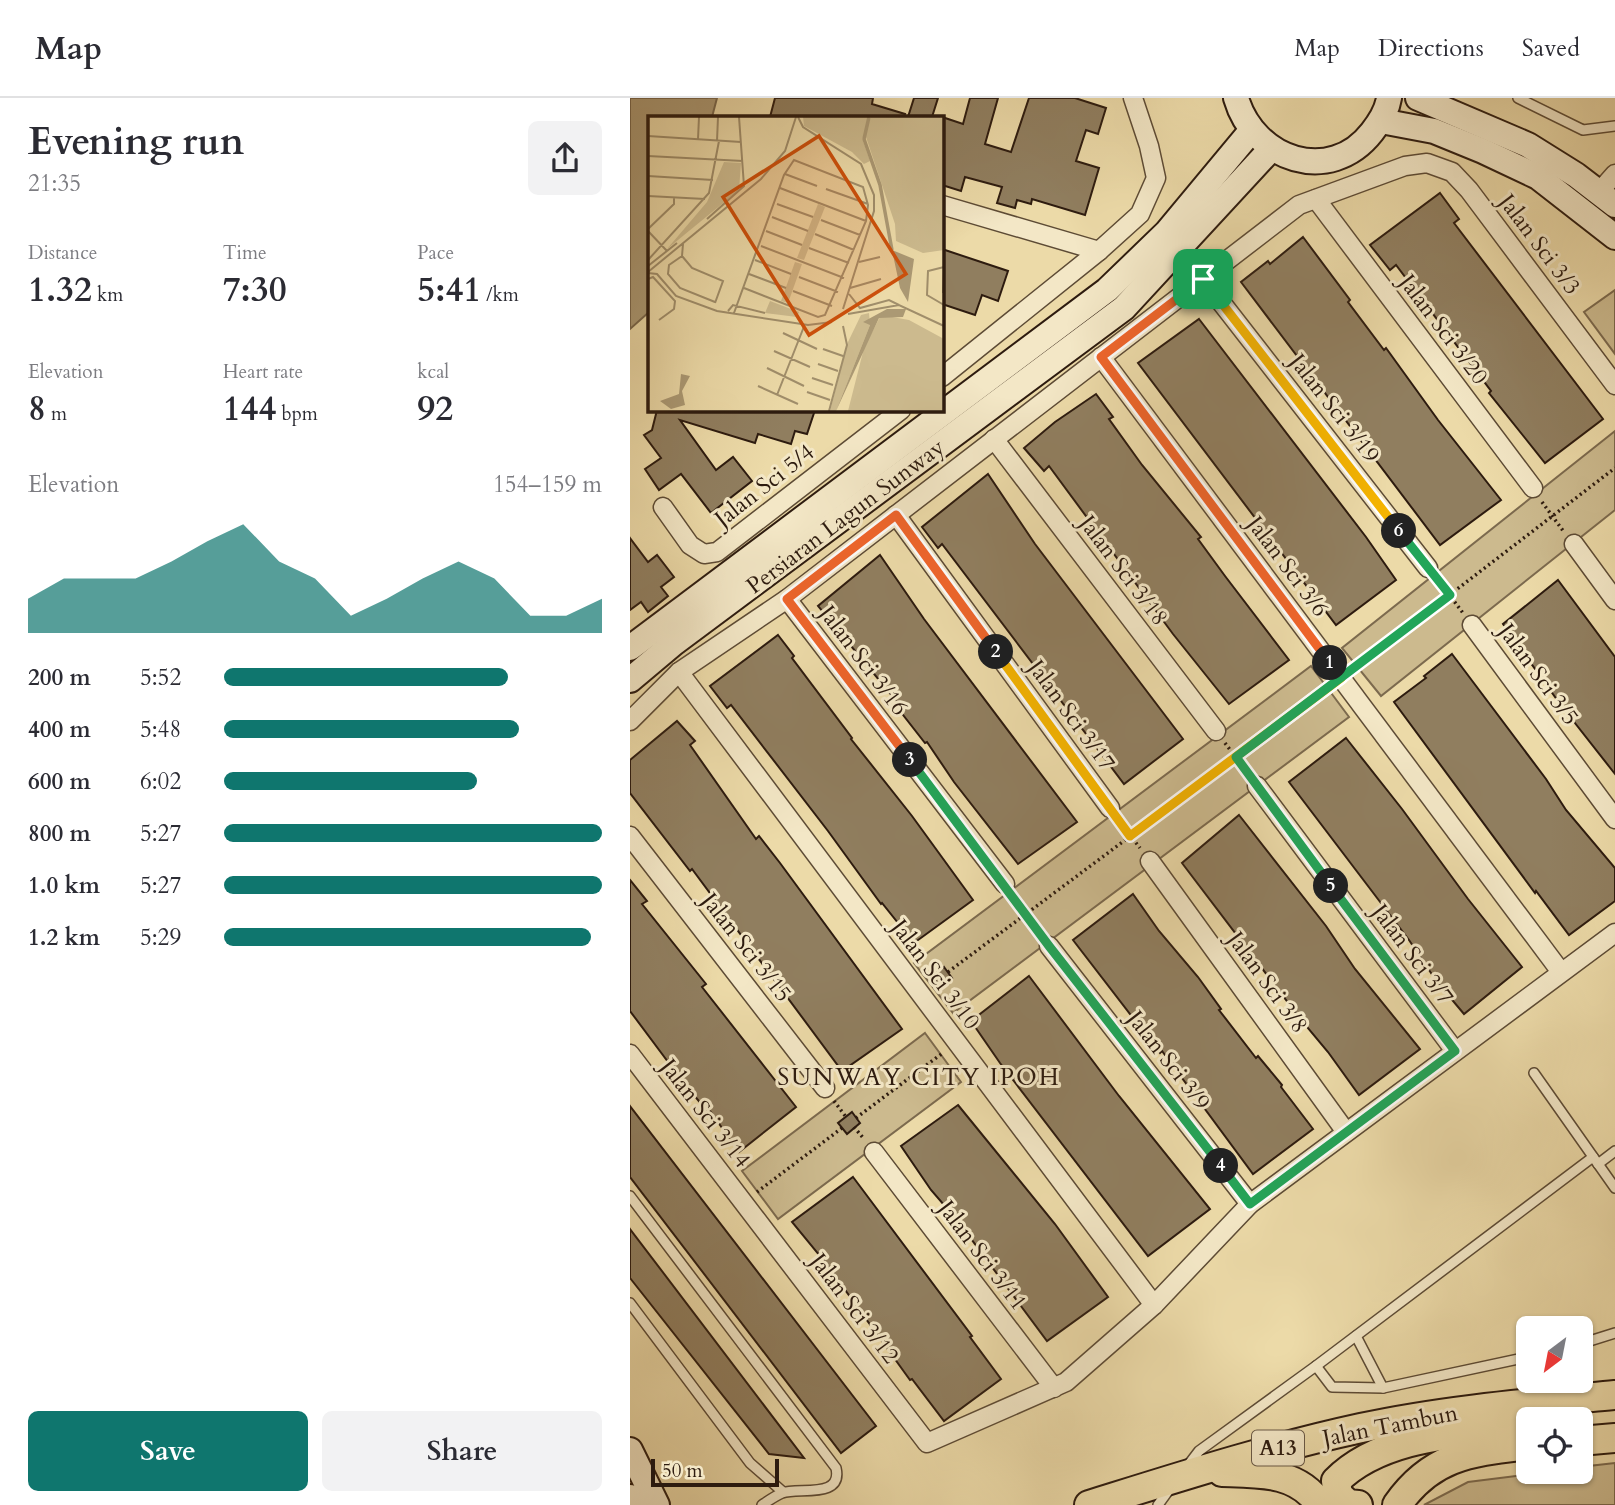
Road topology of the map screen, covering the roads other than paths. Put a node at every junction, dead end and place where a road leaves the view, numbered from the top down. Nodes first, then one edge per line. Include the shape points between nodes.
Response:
1 (1133, 98) edge
2 (1236, 98) edge
3 (1418, 98) edge
4 (1518, 98) edge
5 (1385, 110) edge
6 (1615, 126) edge
7 (1251, 131) junction
8 (1270, 149) junction
9 (1610, 191) edge
10 (1316, 199) junction
11 (943, 205) edge
12 (1615, 237) edge
13 (1099, 251) junction
14 (1203, 279) junction
15 (1101, 357) junction
16 (943, 376) edge
17 (999, 386) junction
18 (1615, 386) edge
19 (900, 411) edge
20 (994, 439) junction
21 (1532, 488) road end
22 (663, 507) dead end
23 (896, 515) junction
24 (1574, 544) road end
25 (1428, 568) road end
26 (787, 599) junction
27 (1615, 600) edge
28 (1472, 625) road end
29 (630, 648) edge
30 (679, 672) junction
31 (630, 680) edge
32 (630, 721) edge
33 (1216, 731) road end
34 (1257, 786) road end
35 (1110, 808) road end
36 (1615, 819) edge
37 (630, 836) edge
38 (1150, 861) road end
39 (1005, 884) road end
40 (1615, 933) edge
41 (1049, 946) road end
42 (1561, 972) junction
43 (1455, 1051) junction
44 (630, 1054) edge
45 (1534, 1073) dead end
46 (824, 1088) dead end
47 (1346, 1132) junction
48 (1615, 1151) edge
49 (874, 1152) dead end
50 (1595, 1161) junction
51 (1615, 1188) edge
52 (630, 1196) edge
53 (744, 1201) joint
54 (1250, 1204) junction
55 (630, 1303) edge
56 (1154, 1305) junction
57 (1615, 1333) edge
58 (1356, 1336) junction
59 (1593, 1340) edge
60 (1516, 1360) edge
61 (1316, 1366) junction
62 (1054, 1388) junction
63 (1383, 1388) junction
64 (1615, 1395) edge
65 (1615, 1411) edge
66 (1593, 1414) edge
67 (1516, 1426) edge
68 (1615, 1437) edge
69 (1593, 1440) edge
70 (1516, 1447) edge
71 (630, 1451) edge
72 (1190, 1475) junction
73 (1414, 1483) junction
74 (783, 1492) junction
75 (630, 1497) edge
76 (635, 1505) edge
77 (657, 1505) edge
78 (762, 1505) edge
79 (1089, 1505) edge
80 (1157, 1505) edge
81 (1320, 1505) edge
82 (1358, 1505) edge
83 (1366, 1505) edge
84 (1397, 1505) edge

1 - 13 street via 1156,178 1140,214
2 - 7 main road
3 - 9 main road via 1528,145
4 - 6 lane via 1583,130
5 - 8 main road via 1365,141 1344,155 1319,161 1294,159
5 - 12 main road via 1538,177
7 - 8 main road
7 - 17 main road, Persiaran Lagun Sunway via 1167,232
8 - 17 main road, Persiaran Lagun Sunway via 1124,307
10 - 14 street via 1299,205
10 - 18 street, Jalan Sci 3/3 via 1405,166 1427,163 1452,172
10 - 21 street, Jalan Sci 3/20
11 - 13 street
13 - 16 street
14 - 15 street
14 - 25 street, Jalan Sci 3/19
15 - 20 street
15 - 42 street, Jalan Sci 3/6
17 - 29 main road, Persiaran Lagun Sunway
17 - 31 main road, Persiaran Lagun Sunway
19 - 22 street, Jalan Sci 5/4 via 717,552 704,554 690,545
20 - 23 street
20 - 33 street, Jalan Sci 3/18
23 - 26 street
23 - 35 street, Jalan Sci 3/17
24 - 27 street
26 - 30 street
26 - 39 street, Jalan Sci 3/16
28 - 36 street, Jalan Sci 3/5
30 - 32 street
30 - 56 street, Jalan Sci 3/10
34 - 43 street, Jalan Sci 3/7
37 - 46 street, Jalan Sci 3/15
38 - 47 street, Jalan Sci 3/8
40 - 42 street
41 - 54 street, Jalan Sci 3/9
42 - 43 street
43 - 47 street
44 - 53 street, Jalan Sci 3/14
45 - 50 lane
47 - 54 street
48 - 50 lane
49 - 62 street, Jalan Sci 3/11
50 - 51 lane
50 - 58 lane
52 - 74 lane via 836,1468 835,1483 828,1489
53 - 62 street, Jalan Sci 3/12 via 928,1443
54 - 56 street
55 - 74 lane via 750,1463
56 - 62 street
57 - 59 lane
58 - 61 lane
58 - 63 lane
60 - 63 lane
61 - 63 lane via 1332,1387
61 - 72 lane via 1199,1451
64 - 72 main road, Jalan Tambun / A13 via 1363,1427
65 - 66 main road
67 - 82 main road via 1414,1440 1376,1453 1336,1481 1338,1495 1348,1504
68 - 69 main road
70 - 73 main road via 1453,1458
71 - 77 main road
72 - 79 main road, Jalan Tambun / A13
72 - 80 lane
72 - 81 main road via 1265,1473 1284,1477 1308,1490
73 - 83 main road
73 - 84 main road
74 - 78 lane
75 - 76 main road

